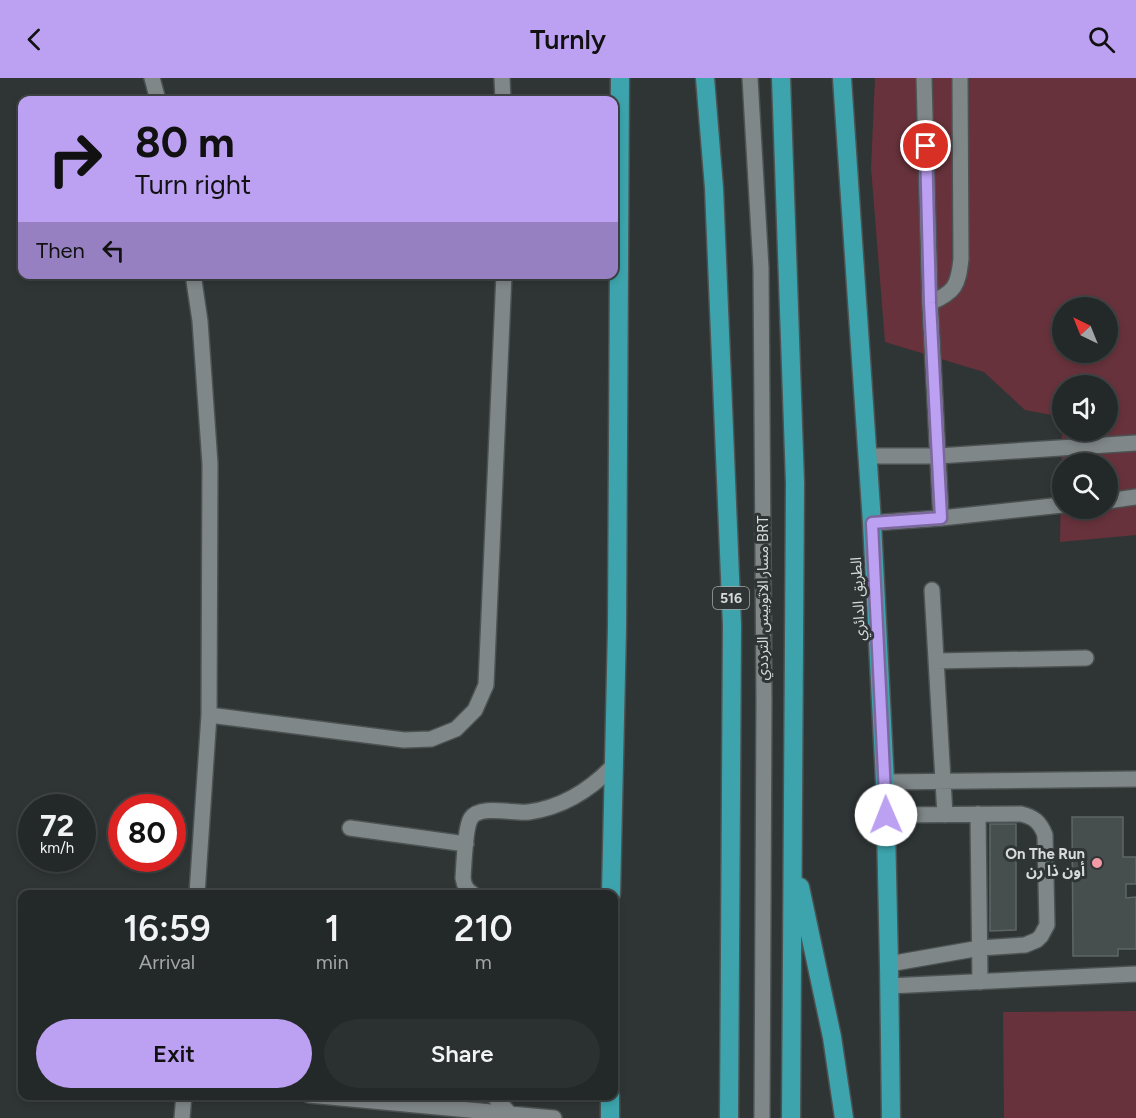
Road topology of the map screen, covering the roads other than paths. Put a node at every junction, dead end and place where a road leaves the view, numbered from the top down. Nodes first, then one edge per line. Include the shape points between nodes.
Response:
1 (152, 78) edge
2 (502, 78) edge
3 (620, 78) edge
4 (705, 78) edge
5 (750, 78) edge
6 (781, 78) edge
7 (843, 78) edge
8 (924, 78) edge
9 (960, 78) edge
10 (157, 96) edge
11 (503, 96) edge
12 (194, 279) edge
13 (504, 279) edge
14 (930, 303) junction
15 (1136, 443) edge
16 (867, 456) junction
17 (938, 456) junction
18 (1136, 497) edge
19 (1118, 499) edge
20 (1052, 506) edge
21 (941, 518) junction
22 (872, 523) junction
23 (932, 590) dead end
24 (1086, 658) dead end
25 (936, 661) junction
26 (209, 715) junction
27 (613, 766) junction
28 (1136, 778) edge
29 (943, 781) junction
30 (885, 782) junction
31 (978, 814) junction
32 (886, 815) junction
33 (945, 815) junction
34 (350, 828) dead end
35 (466, 844) junction
36 (793, 855) junction
37 (197, 890) edge
38 (467, 890) edge
39 (611, 890) edge
40 (980, 948) junction
41 (889, 964) junction
42 (1136, 974) edge
43 (980, 982) junction
44 (889, 986) junction
45 (184, 1100) edge
46 (390, 1100) edge
47 (497, 1100) edge
48 (610, 1100) edge
49 (509, 1116) edge
50 (182, 1118) edge
51 (554, 1118) edge
52 (610, 1118) edge
53 (729, 1118) edge
54 (762, 1118) edge
55 (791, 1118) edge
56 (844, 1118) edge
57 (891, 1118) edge

1 - 10 street
2 - 11 street
3 - 27 highway
4 - 53 highway, 516 via 714,188 732,625
5 - 54 street, مسار الاتوبيس الترددي BRT via 761,268
6 - 36 highway via 795,483
7 - 16 highway, الطريق الدائري
8 - 14 street
9 - 14 street via 959,279 948,295
12 - 26 street via 210,464
13 - 26 street via 486,685 475,710 456,729 431,739 404,740
14 - 17 street
15 - 17 street
16 - 17 street
16 - 22 highway, الطريق الدائري
17 - 21 street
18 - 19 street
20 - 21 street
21 - 22 street
22 - 30 highway, الطريق الدائري
23 - 25 street
24 - 25 street
25 - 29 street
26 - 37 street
27 - 35 street via 584,792 547,809 479,812 468,824
27 - 39 highway
28 - 29 street
29 - 30 street
29 - 33 street
30 - 32 highway, الطريق الدائري
31 - 33 street
31 - 40 street
31 - 40 street via 1021,814 1039,822 1045,835 1047,914 1045,931 1031,944
32 - 33 street
32 - 41 highway, الطريق الدائري
34 - 35 street
35 - 38 street via 463,878
36 - 55 highway
36 - 56 highway via 832,1038
40 - 41 street
40 - 43 street
41 - 44 highway, الطريق الدائري
42 - 43 street
43 - 44 street
44 - 57 highway, الطريق الدائري
45 - 50 street
46 - 49 street
47 - 49 street
48 - 52 highway
49 - 51 street

